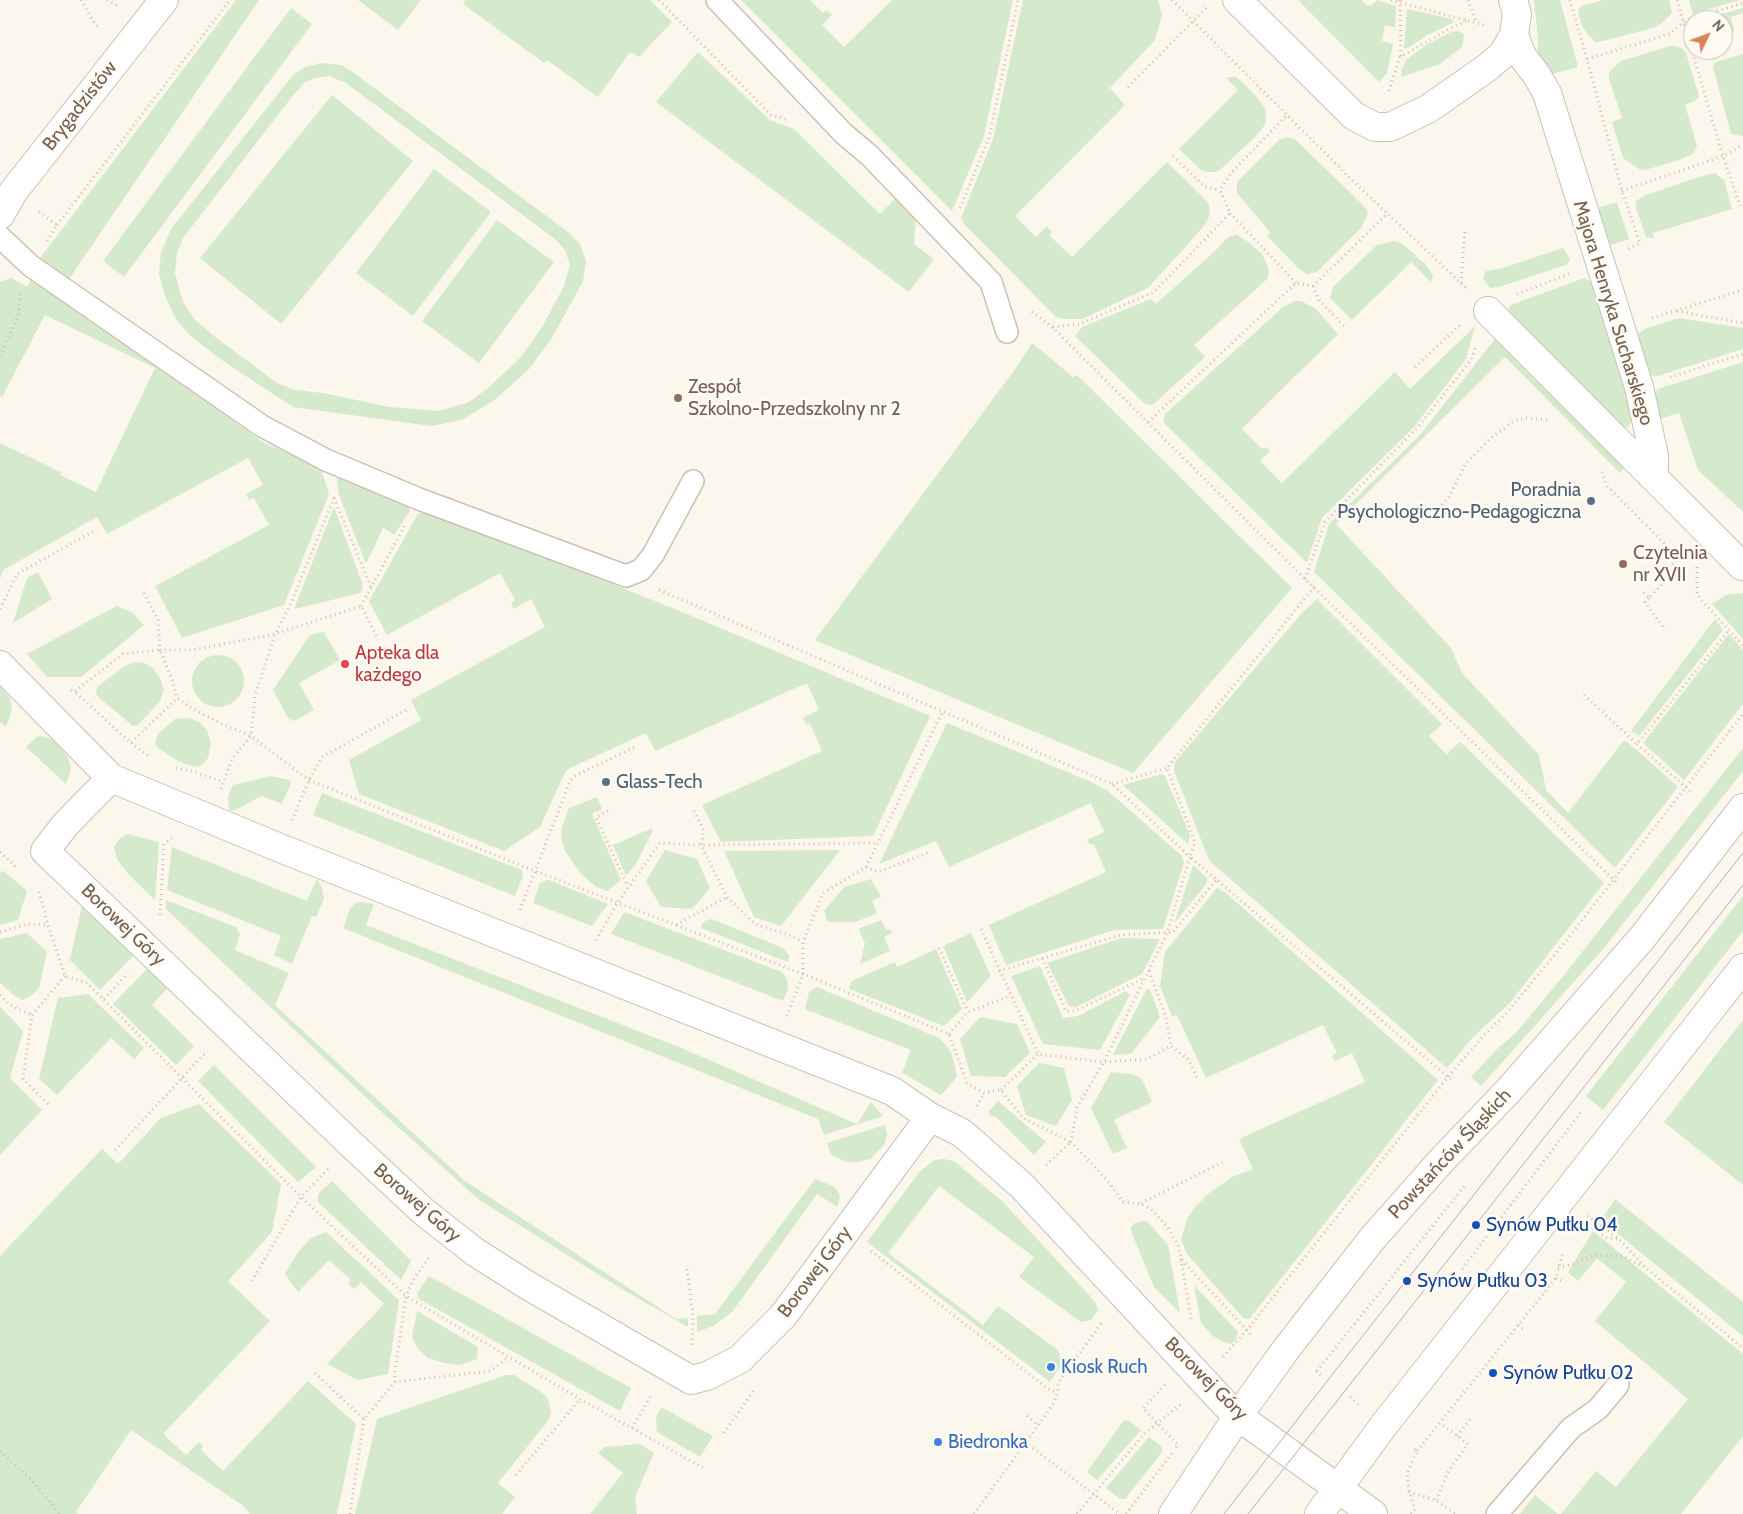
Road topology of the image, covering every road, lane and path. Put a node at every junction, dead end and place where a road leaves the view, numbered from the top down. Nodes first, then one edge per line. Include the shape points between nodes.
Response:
1 (81, 0) edge
2 (164, 0) edge
3 (230, 0) edge
4 (658, 0) edge
5 (717, 0) edge
6 (1018, 0) edge
7 (1172, 0) edge
8 (1237, 0) edge
9 (1391, 0) edge
10 (1468, 0) edge
11 (1513, 0) edge
12 (1570, 0) edge
13 (1677, 0) edge
14 (1400, 2) edge
15 (1743, 3) edge
16 (1207, 7) dead end
17 (1720, 10) edge
18 (1683, 16) edge
19 (1469, 20) junction
20 (1193, 21) junction
21 (1476, 22) junction
22 (1683, 23) edge
23 (106, 33) dead end
24 (1514, 35) junction
25 (1400, 57) junction
26 (1587, 59) junction
27 (1696, 60) edge
28 (1128, 87) dead end
29 (1287, 115) junction
30 (797, 122) dead end
31 (1375, 127) junction
32 (1743, 145) edge
33 (1173, 156) dead end
34 (1723, 156) junction
35 (1220, 190) junction
36 (1622, 191) junction
37 (1740, 206) dead end
38 (1230, 213) junction
39 (1387, 214) junction
40 (0, 215) edge
41 (57, 225) dead end
42 (1465, 228) dead end
43 (946, 235) junction
44 (0, 237) edge
45 (1600, 262) junction
46 (1296, 283) junction
47 (1462, 283) junction
48 (1313, 286) junction
49 (22, 287) dead end
50 (1743, 290) edge
51 (1488, 311) junction
52 (1676, 311) junction
53 (1743, 323) edge
54 (1461, 324) dead end
55 (1345, 327) dead end
56 (1620, 328) junction
57 (1007, 332) dead end
58 (1743, 354) edge
59 (0, 356) edge
60 (1471, 360) dead end
61 (1415, 367) dead end
62 (1638, 387) junction
63 (1553, 420) dead end
64 (1148, 422) junction
65 (326, 460) junction
66 (1601, 471) dead end
67 (1651, 475) junction
68 (693, 481) dead end
69 (334, 498) junction
70 (419, 499) junction
71 (1442, 505) dead end
72 (94, 531) dead end
73 (1742, 566) dead end
74 (626, 576) junction
75 (1305, 579) junction
76 (371, 587) junction
77 (1314, 587) junction
78 (1644, 592) dead end
79 (144, 593) dead end
80 (1649, 598) junction
81 (361, 606) junction
82 (0, 609) edge
83 (1665, 630) dead end
84 (1729, 630) dead end
85 (275, 634) junction
86 (378, 639) dead end
87 (160, 650) junction
88 (0, 665) edge
89 (66, 689) dead end
90 (74, 692) junction
91 (1584, 695) dead end
92 (177, 698) junction
93 (406, 710) dead end
94 (943, 711) junction
95 (1743, 714) edge
96 (251, 736) junction
97 (131, 743) junction
98 (1637, 744) junction
99 (635, 747) dead end
100 (154, 760) dead end
101 (170, 767) dead end
102 (1167, 768) junction
103 (111, 778) junction
104 (309, 780) junction
105 (224, 782) junction
106 (1112, 784) junction
107 (1686, 787) junction
108 (1691, 792) dead end
109 (1743, 808) edge
110 (608, 811) dead end
111 (694, 812) dead end
112 (200, 816) junction
113 (878, 843) junction
114 (701, 845) junction
115 (280, 848) junction
116 (0, 852) edge
117 (930, 852) dead end
118 (1190, 856) junction
119 (866, 867) junction
120 (19, 870) dead end
121 (535, 871) junction
122 (1217, 879) junction
123 (1613, 880) junction
124 (1618, 884) dead end
125 (38, 887) dead end
126 (628, 888) junction
127 (727, 897) junction
128 (618, 902) junction
129 (48, 925) junction
130 (676, 925) junction
131 (981, 929) dead end
132 (0, 932) edge
133 (1167, 933) junction
134 (509, 939) junction
135 (803, 942) junction
136 (939, 948) dead end
137 (150, 950) junction
138 (1042, 958) junction
139 (1743, 968) edge
140 (584, 969) junction
141 (1149, 970) junction
142 (999, 971) junction
143 (803, 974) junction
144 (65, 976) junction
145 (1146, 978) junction
146 (0, 995) edge
147 (1010, 996) junction
148 (104, 999) junction
149 (968, 1012) junction
150 (32, 1015) junction
151 (230, 1027) junction
152 (950, 1034) junction
153 (777, 1045) junction
154 (1172, 1046) junction
155 (1038, 1054) junction
156 (1104, 1062) junction
157 (182, 1077) junction
158 (1448, 1077) junction
159 (1198, 1081) dead end
160 (1454, 1082) dead end
161 (1001, 1090) junction
162 (48, 1104) dead end
163 (1582, 1111) dead end
164 (930, 1117) junction
165 (1071, 1142) junction
166 (352, 1145) junction
167 (115, 1150) dead end
168 (1225, 1161) dead end
169 (1469, 1181) dead end
170 (301, 1197) junction
171 (1141, 1204) junction
172 (1586, 1214) dead end
173 (1592, 1219) junction
174 (448, 1231) junction
175 (1619, 1239) junction
176 (874, 1253) dead end
177 (1181, 1259) junction
178 (1558, 1267) dead end
179 (1646, 1268) junction
180 (688, 1269) dead end
181 (1462, 1270) dead end
182 (1556, 1278) dead end
183 (252, 1281) dead end
184 (1562, 1281) dead end
185 (406, 1296) junction
186 (1104, 1319) dead end
187 (1518, 1325) dead end
188 (1194, 1326) dead end
189 (1247, 1330) junction
190 (1525, 1331) dead end
191 (1252, 1336) dead end
192 (1743, 1348) edge
193 (509, 1357) junction
194 (1219, 1360) dead end
195 (667, 1367) junction
196 (1312, 1367) dead end
197 (1317, 1371) junction
198 (315, 1374) dead end
199 (707, 1376) junction
200 (1323, 1377) dead end
201 (395, 1382) junction
202 (758, 1384) dead end
203 (1166, 1384) dead end
204 (1618, 1385) dead end
205 (1058, 1391) junction
206 (580, 1399) junction
207 (1363, 1400) dead end
208 (1185, 1401) dead end
209 (1359, 1405) dead end
210 (1028, 1416) dead end
211 (1238, 1416) junction
212 (1471, 1418) dead end
213 (364, 1419) junction
214 (1157, 1423) junction
215 (1440, 1423) dead end
216 (1038, 1424) junction
217 (632, 1428) junction
218 (724, 1433) dead end
219 (1457, 1436) junction
220 (1025, 1442) junction
221 (1411, 1447) dead end
222 (0, 1451) edge
223 (705, 1469) dead end
224 (516, 1475) dead end
225 (1338, 1488) junction
226 (1409, 1491) junction
227 (1093, 1493) junction
228 (1436, 1500) junction
229 (60, 1514) edge
230 (350, 1514) edge
231 (974, 1514) edge
232 (1077, 1514) edge
233 (1120, 1514) edge
234 (1126, 1514) edge
235 (1173, 1514) edge
236 (1319, 1514) edge
237 (1373, 1514) edge
238 (1411, 1514) edge
239 (1454, 1514) edge
240 (1497, 1514) edge

1 - 23 path via 95,24
2 - 40 street, Brygadzistów via 13,192
3 - 41 path
4 - 30 path via 771,115
5 - 43 lane via 843,133 870,156
6 - 43 path via 989,138
7 - 20 path
8 - 31 street via 1354,116
9 - 14 path
10 - 21 path
11 - 24 street, Majora Henryka Sucharskiego via 1517,14
12 - 26 path
13 - 18 path
14 - 19 path
14 - 25 path
15 - 17 path
16 - 20 path
19 - 21 path
19 - 25 path
20 - 28 path
20 - 29 path
21 - 24 path
22 - 26 path via 1669,34
24 - 31 street, Majora Henryka Sucharskiego via 1503,54 1488,67 1428,109 1390,127
24 - 45 street, Majora Henryka Sucharskiego via 1522,56 1547,92
25 - 31 path
26 - 36 path
27 - 34 path
29 - 35 path via 1232,172
29 - 39 path
32 - 34 path
33 - 35 path via 1205,187
34 - 36 path
34 - 37 path
35 - 38 path
36 - 45 path via 1640,243
38 - 46 path
38 - 64 path via 1154,292 1080,324 1052,327
39 - 47 path
39 - 48 path
42 - 47 path
43 - 57 lane via 991,282
44 - 65 lane via 31,266 262,426
45 - 51 path via 1510,296
45 - 56 street, Majora Henryka Sucharskiego
46 - 48 path
46 - 64 path
47 - 51 path
48 - 55 path via 1319,300
49 - 59 path via 18,315
50 - 52 path
51 - 67 street
52 - 53 path
52 - 56 path
54 - 61 path
56 - 62 street, Majora Henryka Sucharskiego
58 - 62 path
60 - 75 path via 1418,427 1325,522
62 - 67 street, Majora Henryka Sucharskiego via 1654,456
63 - 71 path via 1525,418 1514,421 1491,438 1466,463
64 - 75 path
65 - 69 path
65 - 70 lane
66 - 80 path via 1607,486 1679,558 1660,577 1665,581
67 - 73 street
68 - 74 lane via 653,555 641,570
69 - 76 path
69 - 85 path via 290,606
70 - 74 lane
70 - 76 path
72 - 82 path via 17,574
74 - 94 path
75 - 77 path
76 - 81 path
77 - 102 path
77 - 123 path
78 - 80 path
79 - 87 path via 158,620
80 - 83 path via 1645,602
81 - 85 path
81 - 86 path
84 - 98 path
85 - 87 path via 193,650
85 - 96 path via 255,695
87 - 90 path via 123,654
87 - 92 path
88 - 103 street
89 - 90 path
90 - 97 path
91 - 98 path
92 - 96 path via 224,726
92 - 97 path
93 - 104 path via 322,758
94 - 106 path
94 - 113 path
95 - 107 path
96 - 104 path
96 - 105 path via 232,759
97 - 100 path
98 - 107 path
99 - 121 path via 570,781
101 - 105 path
102 - 106 path
102 - 118 path via 1195,842
103 - 112 street, Borowej Góry
103 - 137 street, Borowej Góry via 45,850
104 - 115 path
104 - 121 path
105 - 112 path via 215,804
106 - 118 path
107 - 108 path
107 - 123 path
109 - 211 street, Powstańców Śląskich via 1642,938 1372,1239
110 - 126 path via 596,816
111 - 114 path via 704,831
112 - 115 street, Borowej Góry
112 - 137 path via 164,844 159,932
113 - 114 path
113 - 119 path
114 - 126 path via 660,843
114 - 127 path
115 - 134 street, Borowej Góry
116 - 120 path
117 - 119 path via 878,872
118 - 122 path
118 - 133 path
119 - 135 path via 823,893
121 - 128 path
121 - 134 path
122 - 133 path via 1173,932
122 - 158 path
123 - 124 path
123 - 158 path via 1505,1015
125 - 129 path
126 - 128 path
127 - 130 path
127 - 135 path via 755,924
128 - 130 path
128 - 140 path via 600,930
129 - 132 path via 27,924
129 - 144 path
130 - 143 path
131 - 142 path
133 - 138 path via 1121,934
133 - 141 path
134 - 140 street, Borowej Góry
135 - 143 path
136 - 149 path
137 - 148 path
137 - 151 street, Borowej Góry
138 - 142 path
138 - 145 path via 1066,1011 1074,1011
139 - 225 street
140 - 153 street, Borowej Góry
141 - 145 path
141 - 154 path
142 - 147 path
143 - 152 path
143 - 153 path
144 - 148 path via 87,983
144 - 150 path
145 - 156 path
146 - 150 path via 10,1005
147 - 149 path
147 - 155 path
148 - 157 path
149 - 152 path
150 - 162 path via 22,1079
151 - 157 path
151 - 166 street, Borowej Góry
152 - 161 path via 967,1084 984,1093
153 - 164 street, Borowej Góry via 892,1091
154 - 156 path via 1147,1059
154 - 159 path via 1189,1060
155 - 156 path
155 - 161 path
156 - 165 path via 1077,1107
157 - 167 path
157 - 170 path
158 - 160 path
158 - 189 path
161 - 165 path via 1023,1118
163 - 181 path
164 - 199 street, Borowej Góry via 783,1316 740,1359
164 - 211 street, Borowej Góry via 962,1133 1022,1186
165 - 171 path via 1123,1202
166 - 170 path
166 - 174 street, Borowej Góry
168 - 171 path
169 - 197 path
170 - 183 path
170 - 185 path
171 - 177 path via 1151,1209 1168,1228 1178,1245
172 - 173 path
173 - 175 path
173 - 175 path via 1594,1229 1607,1238
174 - 185 path via 413,1280
174 - 195 street, Borowej Góry via 527,1285
175 - 179 path
176 - 205 path via 1051,1391
177 - 188 path
177 - 189 path
178 - 179 path via 1571,1265 1594,1254 1622,1256
179 - 192 path
180 - 199 path via 694,1317 692,1352
182 - 184 path
185 - 193 path
185 - 201 path
186 - 205 path via 1058,1383
187 - 190 path
189 - 191 path
189 - 194 path
193 - 201 path via 490,1371
193 - 206 path
195 - 199 street, Borowej Góry via 691,1380
195 - 217 path
196 - 197 path
197 - 200 path
198 - 213 path
201 - 213 path
202 - 218 path
203 - 214 path via 1143,1408
204 - 240 lane via 1598,1409 1571,1428
205 - 216 path via 1054,1403
206 - 217 path
206 - 224 path
207 - 209 path
208 - 214 path
210 - 216 path
211 - 225 street, Borowej Góry
211 - 235 street, Powstańców Śląskich
212 - 219 path
213 - 230 path
214 - 227 path
214 - 234 path via 1178,1445
215 - 219 path
216 - 220 path
217 - 223 path
219 - 228 path via 1468,1444 1449,1470
220 - 227 path
220 - 231 path
221 - 226 path via 1417,1451 1407,1473
222 - 229 path
225 - 236 street
225 - 237 street, Borowej Góry
226 - 228 path
226 - 238 path via 1415,1509
227 - 232 path
227 - 233 path
228 - 239 path

